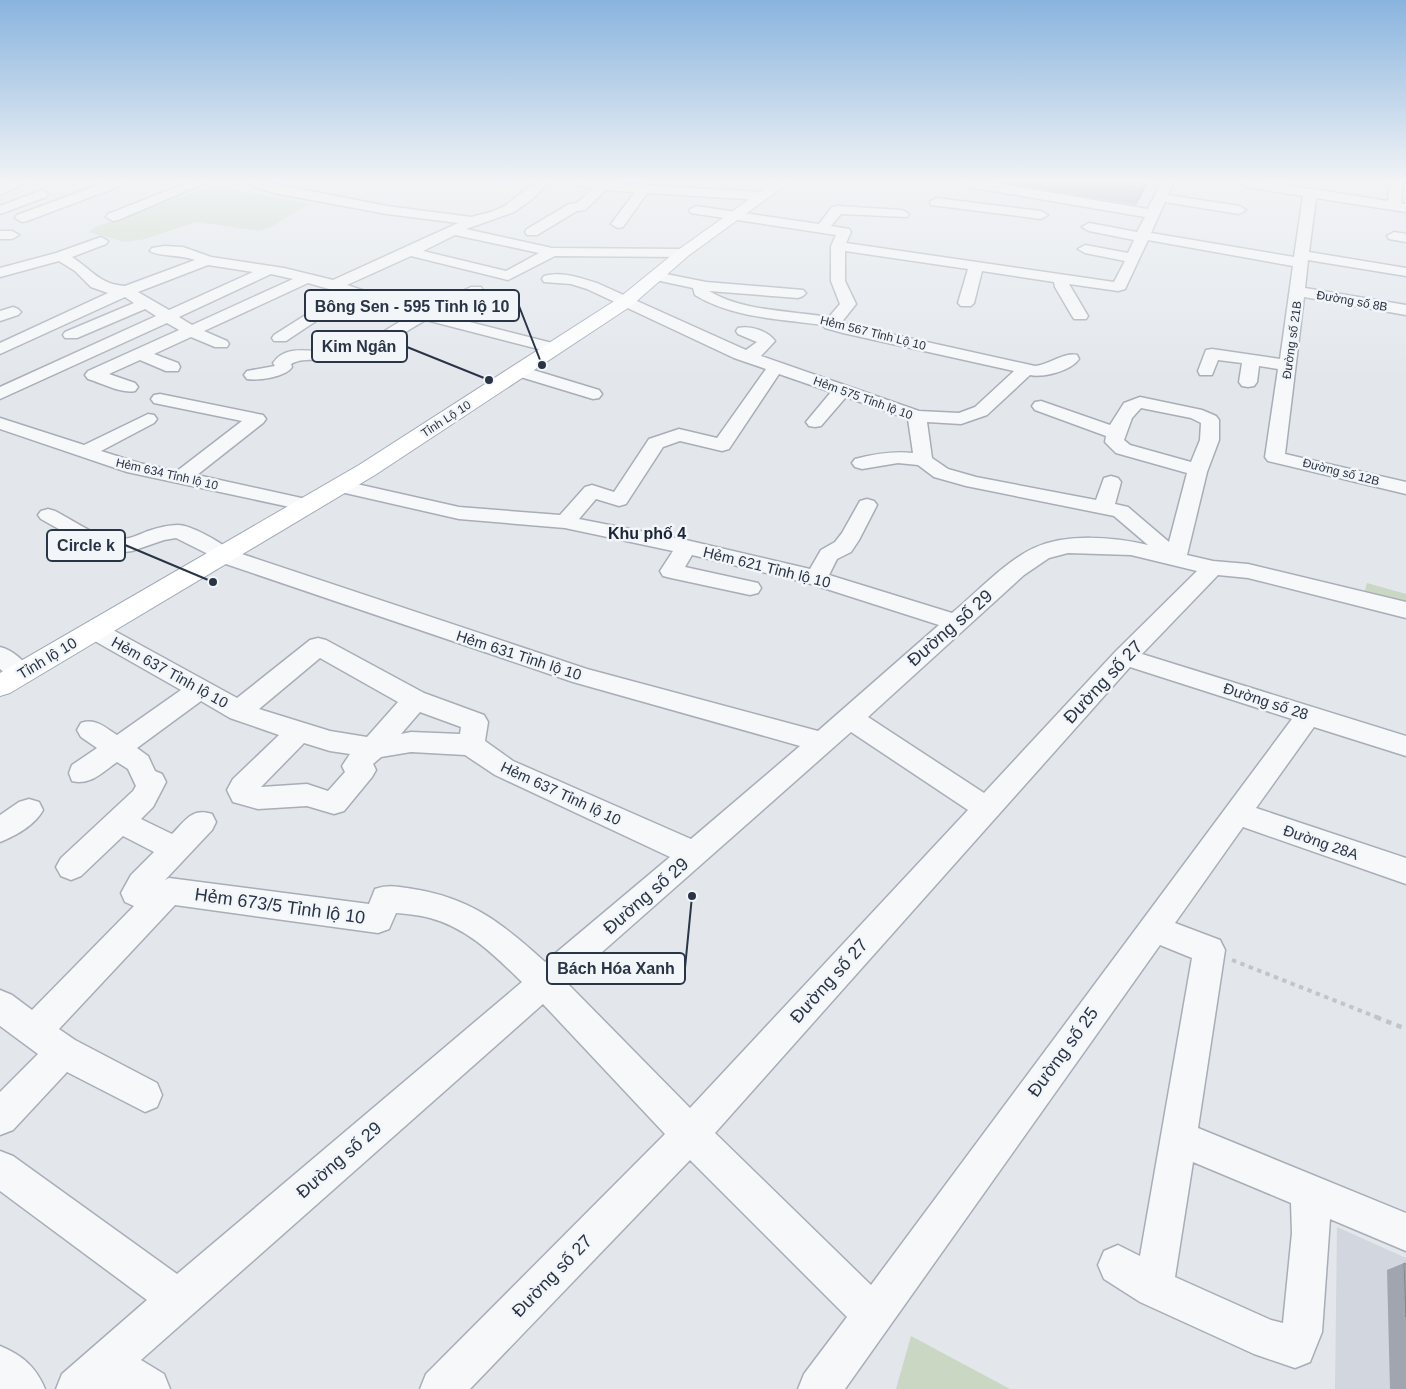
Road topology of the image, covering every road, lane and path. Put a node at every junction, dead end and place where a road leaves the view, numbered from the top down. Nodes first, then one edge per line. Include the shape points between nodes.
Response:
1 (83, 248) edge
2 (421, 248) edge
3 (528, 248) edge
4 (590, 248) edge
5 (603, 248) edge
6 (698, 248) edge
7 (838, 248) edge
8 (851, 248) edge
9 (1138, 248) edge
10 (1245, 248) edge
11 (1304, 248) edge
12 (1085, 249) dead end
13 (157, 251) dead end
14 (412, 252) junction
15 (552, 252) junction
16 (62, 256) junction
17 (1134, 258) junction
18 (1303, 259) junction
19 (206, 261) junction
20 (682, 261) junction
21 (976, 265) junction
22 (1092, 266) dead end
23 (269, 270) junction
24 (719, 272) dead end
25 (1406, 272) edge
26 (0, 273) edge
27 (738, 274) dead end
28 (656, 276) junction
29 (307, 278) junction
30 (549, 279) dead end
31 (1062, 279) junction
32 (1088, 283) junction
33 (334, 285) junction
34 (701, 285) junction
35 (476, 290) dead end
36 (126, 292) junction
37 (1298, 292) junction
38 (798, 293) dead end
39 (360, 294) junction
40 (625, 302) junction
41 (966, 303) dead end
42 (144, 304) junction
43 (1406, 310) edge
44 (424, 315) junction
45 (1080, 316) dead end
46 (166, 318) junction
47 (833, 322) junction
48 (911, 327) dead end
49 (744, 331) dead end
50 (191, 332) junction
51 (280, 338) dead end
52 (893, 339) junction
53 (222, 344) dead end
54 (554, 348) junction
55 (0, 349) edge
56 (140, 354) junction
57 (747, 357) junction
58 (260, 359) dead end
59 (1071, 359) dead end
60 (1251, 359) junction
61 (0, 365) edge
62 (1288, 365) junction
63 (776, 366) junction
64 (172, 367) dead end
65 (281, 370) junction
66 (1025, 370) junction
67 (520, 371) junction
68 (1206, 371) dead end
69 (253, 375) dead end
70 (1248, 382) dead end
71 (130, 387) dead end
72 (842, 390) junction
73 (0, 394) edge
74 (593, 394) dead end
75 (908, 396) dead end
76 (160, 399) dead end
77 (1041, 406) dead end
78 (917, 416) junction
79 (148, 419) dead end
80 (815, 422) dead end
81 (0, 423) edge
82 (1118, 434) junction
83 (87, 452) junction
84 (1276, 457) joint
85 (923, 460) junction
86 (862, 463) dead end
87 (1198, 470) junction
88 (181, 478) junction
89 (1111, 482) dead end
90 (339, 486) junction
91 (1406, 488) edge
92 (308, 505) junction
93 (866, 505) dead end
94 (1104, 507) junction
95 (48, 515) dead end
96 (565, 522) junction
97 (686, 546) junction
98 (222, 555) junction
99 (1175, 558) junction
100 (1213, 568) junction
101 (816, 578) junction
102 (750, 588) dead end
103 (1406, 610) edge
104 (956, 622) junction
105 (1406, 626) edge
106 (94, 630) junction
107 (0, 655) edge
108 (1125, 657) junction
109 (10, 680) edge
110 (200, 689) junction
111 (415, 700) junction
112 (239, 711) junction
113 (1309, 715) junction
114 (850, 718) junction
115 (90, 730) dead end
116 (299, 732) junction
117 (821, 742) junction
118 (471, 745) junction
119 (1406, 746) edge
120 (116, 748) junction
121 (373, 748) junction
122 (82, 773) dead end
123 (986, 808) junction
124 (29, 810) dead end
125 (1236, 813) junction
126 (119, 821) junction
127 (202, 822) dead end
128 (0, 830) edge
129 (175, 849) junction
130 (694, 854) junction
131 (71, 867) dead end
132 (1406, 872) edge
133 (169, 891) junction
134 (1153, 928) junction
135 (1209, 950) junction
136 (545, 983) junction
137 (0, 1006) edge
138 (1406, 1029) edge
139 (34, 1031) junction
140 (64, 1052) junction
141 (145, 1095) dead end
142 (0, 1117) edge
143 (690, 1134) junction
144 (1179, 1138) junction
145 (0, 1169) edge
146 (1310, 1192) junction
147 (1406, 1232) edge
148 (1118, 1265) dead end
149 (1154, 1288) junction
150 (178, 1299) junction
151 (872, 1314) junction
152 (106, 1362) junction
153 (0, 1367) edge
154 (24, 1389) edge
155 (77, 1389) edge
156 (149, 1389) edge
157 (441, 1389) edge
158 (819, 1389) edge

1 - 16 street
2 - 14 street
3 - 15 street
4 - 15 street
5 - 20 street
6 - 20 main road, Tỉnh Lộ 10
7 - 47 street via 838,281 848,304
8 - 21 street
9 - 17 street
10 - 18 street
11 - 18 street, Đường số 21B
12 - 17 street
13 - 19 street via 179,250
14 - 15 street via 508,276
14 - 33 street
16 - 26 street
16 - 36 street via 96,284
17 - 32 street via 1120,286
18 - 25 street
18 - 37 street, Đường số 21B
19 - 23 street
19 - 36 street
20 - 28 main road, Tỉnh Lộ 10
21 - 31 street
21 - 41 street
22 - 32 street
23 - 29 street
23 - 46 street
24 - 27 street
28 - 34 street
28 - 40 main road, Tỉnh Lộ 10
29 - 33 street
29 - 50 street
30 - 40 street, Hẻm 575 Tỉnh lộ 10 via 572,280 592,286
31 - 32 street
31 - 45 street via 1062,287
33 - 39 street
34 - 38 street
34 - 47 street, Hẻm 567 Tỉnh Lộ 10 via 700,292 716,300 752,310
35 - 44 street
36 - 42 street
36 - 55 street
37 - 43 street, Đường số 8B
37 - 62 street, Đường số 21B
39 - 44 street
39 - 51 street via 320,312
40 - 54 main road, Tỉnh Lộ 10
40 - 57 street, Hẻm 575 Tỉnh lộ 10
42 - 46 street
42 - 61 street
44 - 54 street
44 - 65 street via 360,350 336,357 298,354 281,363 284,367
46 - 50 street
46 - 73 street
47 - 52 street, Hẻm 567 Tỉnh Lộ 10 via 831,325
48 - 52 street via 904,327
49 - 57 street via 767,341
50 - 53 street
50 - 56 street
52 - 66 street, Hẻm 567 Tỉnh Lộ 10
54 - 67 main road, Tỉnh Lộ 10
56 - 64 street
56 - 71 street via 94,375
57 - 63 street, Hẻm 575 Tỉnh lộ 10
58 - 65 street
59 - 66 street, Hẻm 567 Tỉnh Lộ 10 via 1048,370
60 - 62 street
60 - 68 street via 1212,354
60 - 70 street
62 - 84 street, Đường số 21B
63 - 72 street, Hẻm 575 Tỉnh lộ 10
63 - 96 street via 722,445 679,435 656,443 619,500 592,491
65 - 69 street
66 - 78 street via 981,411 961,419
67 - 74 street
67 - 90 main road, Tỉnh Lộ 10
72 - 78 street, Hẻm 575 Tỉnh lộ 10
72 - 80 street
75 - 78 street via 920,409
76 - 88 street via 257,418
77 - 82 street
78 - 85 street, Hẻm 575 Tỉnh lộ 10
79 - 83 street
81 - 83 street, Hẻm 634 Tỉnh lộ 10
82 - 87 street via 1114,442 1123,449
82 - 87 street via 1127,408 1133,403 1196,414 1210,420 1207,447
83 - 88 street, Hẻm 634 Tỉnh lộ 10 via 134,468
84 - 91 street, Đường số 12B
85 - 86 street via 898,457
85 - 94 street via 941,473 973,482
87 - 99 street
88 - 92 street, Hẻm 634 Tỉnh lộ 10
89 - 94 street
90 - 92 main road, Tỉnh Lộ 10
90 - 96 street, Hẻm 621 Tỉnh lộ 10 via 459,513
92 - 98 main road, Tỉnh Lộ 10
93 - 101 street via 852,535 843,547 828,555
94 - 99 street via 1121,511
95 - 98 street, Hẻm 631 Tỉnh lộ 10 via 96,541 116,546 179,531
96 - 97 street, Hẻm 621 Tỉnh lộ 10
97 - 101 street, Hẻm 621 Tỉnh lộ 10
97 - 102 street via 671,571
98 - 106 main road, Tỉnh Lộ 10
98 - 117 street, Hẻm 631 Tỉnh lộ 10 via 582,676
99 - 100 street, Đường số 29
99 - 104 street, Đường số 29 via 1124,547 1059,548 1041,553 1016,570
100 - 103 street via 1248,570
100 - 105 street via 1246,586
100 - 108 street, Đường số 27
101 - 104 street, Hẻm 621 Tỉnh lộ 10
104 - 114 street, Đường số 29
106 - 109 main road, Tỉnh lộ 10
106 - 110 street, Hẻm 637 Tỉnh lộ 10
107 - 109 street
108 - 113 street, Đường số 28
108 - 123 street, Đường số 27
110 - 112 street, Hẻm 637 Tỉnh lộ 10
110 - 120 street
111 - 112 street via 318,646
111 - 118 street via 475,722
111 - 121 street
112 - 116 street, Hẻm 637 Tỉnh lộ 10
113 - 119 street, Đường số 28
113 - 125 street, Đường số 25
114 - 117 street, Đường số 29
114 - 123 street
115 - 120 street
116 - 121 street, Hẻm 637 Tỉnh lộ 10
116 - 121 street via 243,787 243,794 253,797 310,796 334,803 363,770 355,766
117 - 130 street, Đường số 29
118 - 121 street, Hẻm 637 Tỉnh lộ 10 via 411,742
118 - 130 street, Hẻm 637 Tỉnh lộ 10 via 504,768
120 - 122 street
120 - 126 street via 139,763 144,778 152,782 142,799
123 - 143 street, Đường số 27
124 - 128 street
125 - 132 street, Đường 28A
125 - 134 street, Đường số 25
126 - 129 street
126 - 131 street
127 - 129 street
129 - 133 street via 136,893 154,898
130 - 136 street, Đường số 29
133 - 136 street, Hẻm 673/5 Tỉnh lộ 10 via 378,920 386,898 432,905 472,921 502,942
133 - 139 street
134 - 135 street
134 - 151 street, Đường số 25
135 - 138 path
135 - 144 street
136 - 143 street
136 - 150 street, Đường số 29
137 - 139 street
139 - 140 street
140 - 141 street
140 - 142 street
143 - 151 street
143 - 157 street, Đường số 27
144 - 146 street
144 - 149 street
145 - 150 street
146 - 147 street
146 - 149 street via 1302,1332 1295,1347 1268,1340
148 - 149 street
150 - 152 street, Đường số 29
151 - 158 street, Đường số 25
152 - 155 street, Đường số 29
152 - 156 street
153 - 154 street

